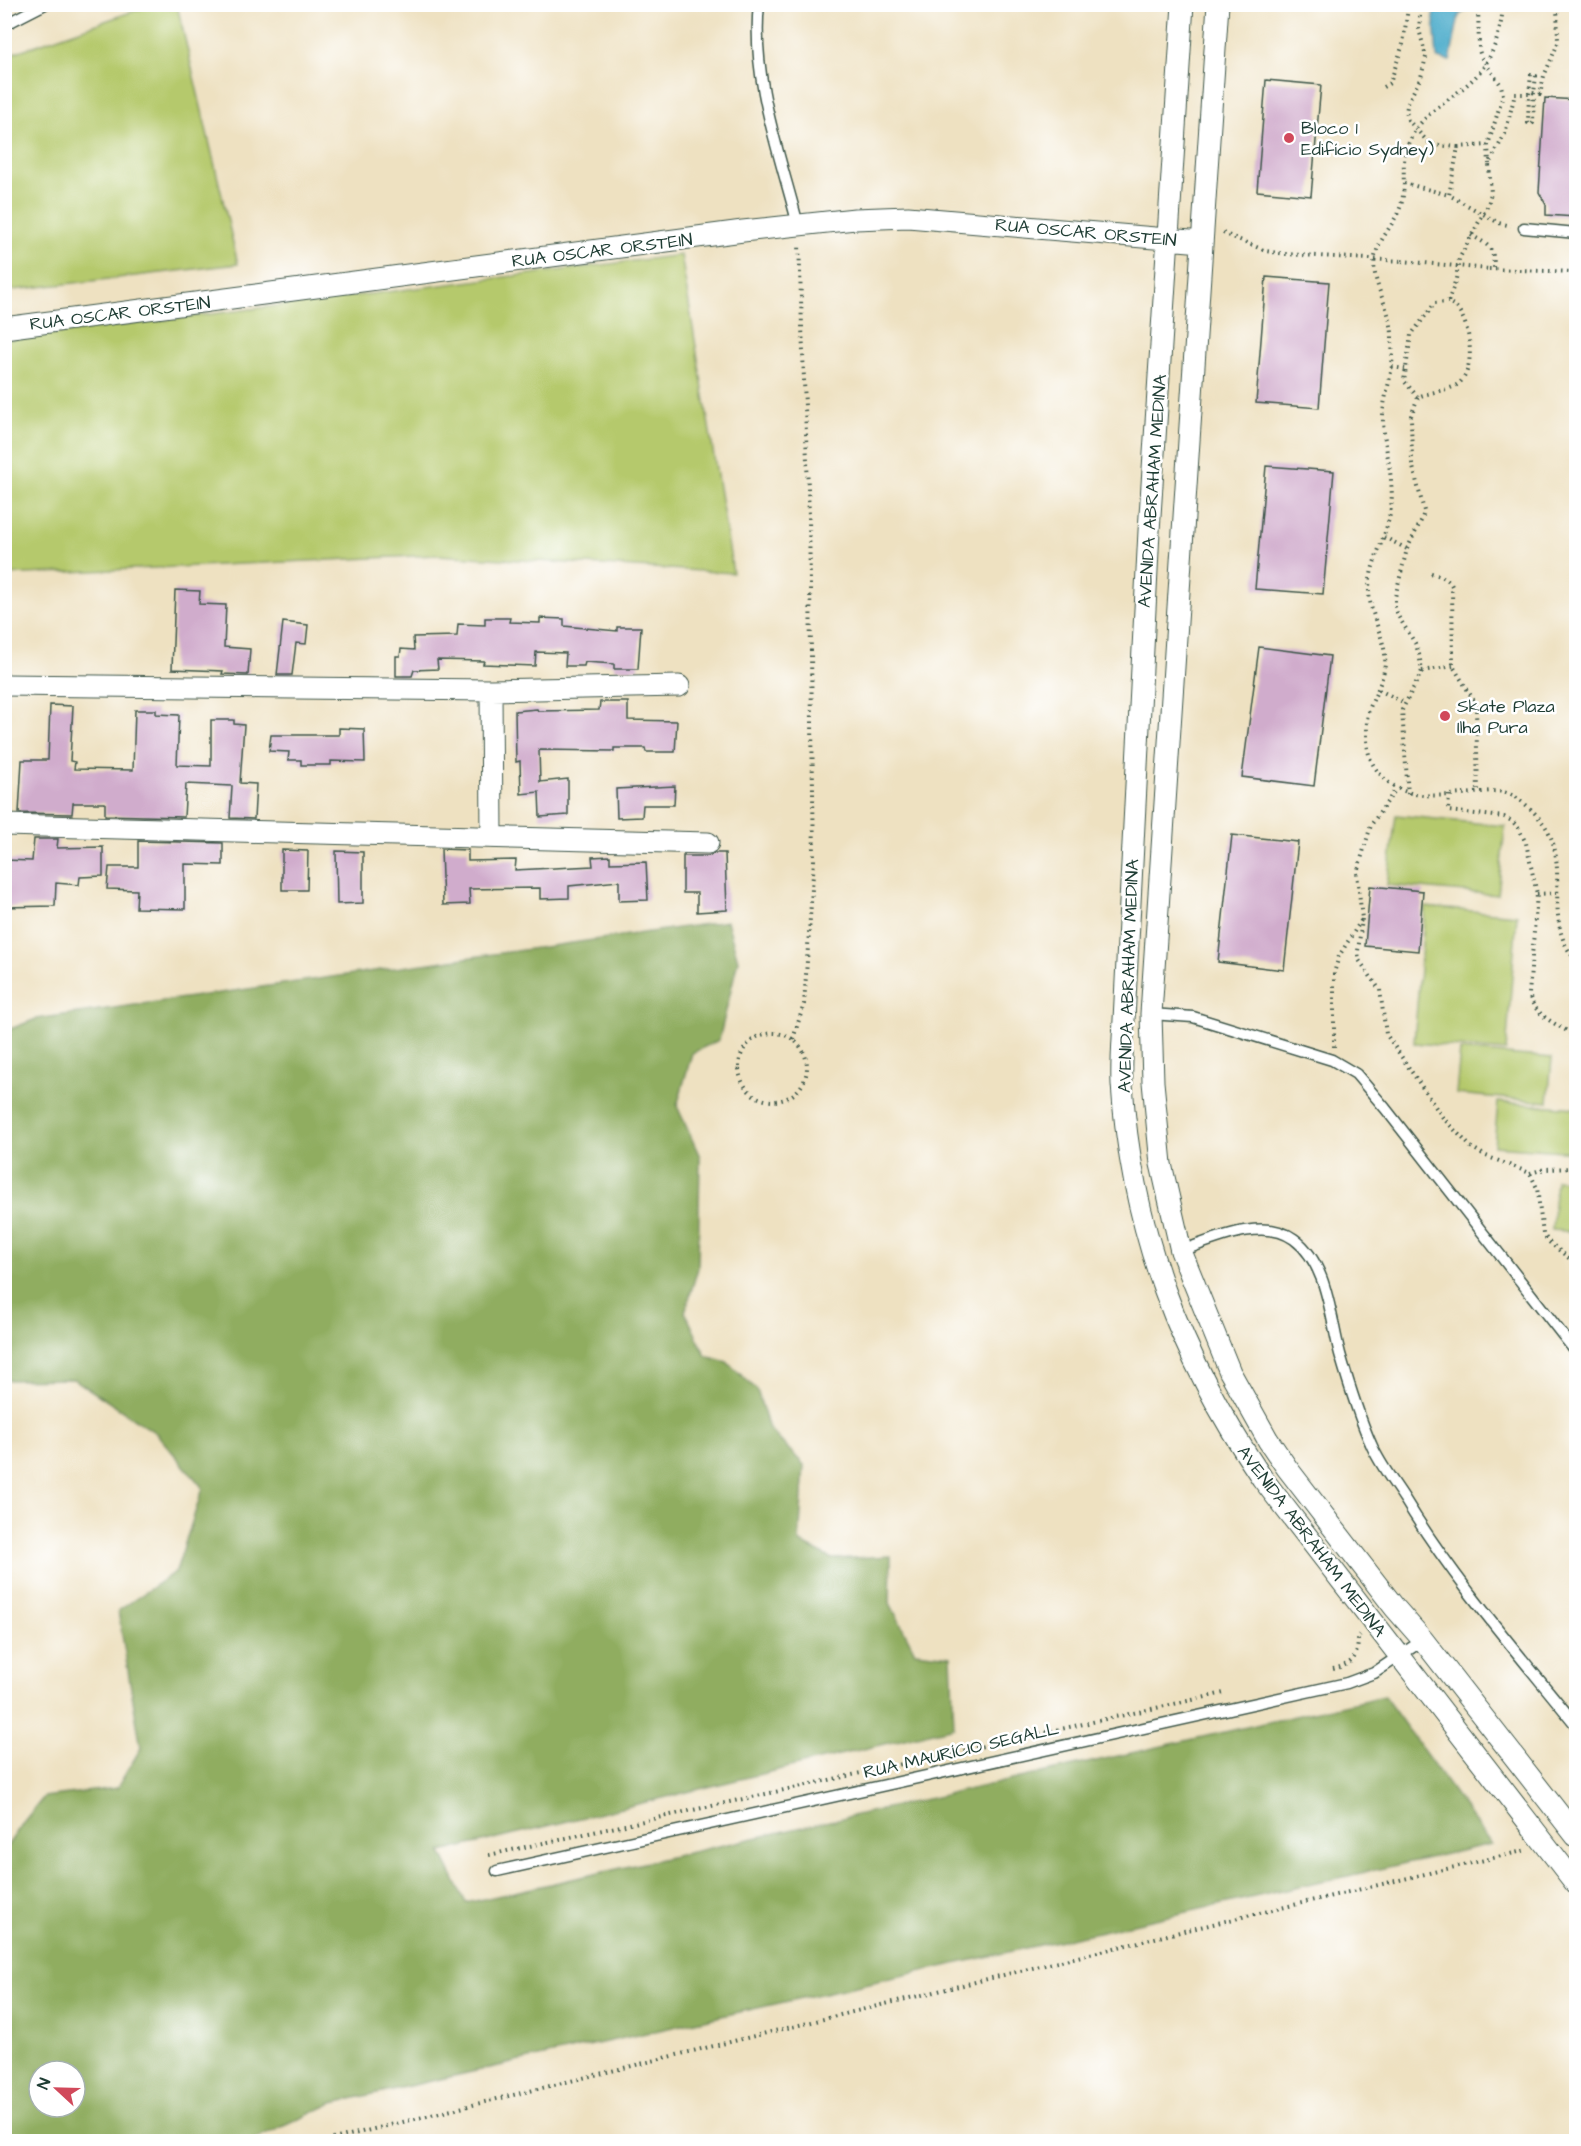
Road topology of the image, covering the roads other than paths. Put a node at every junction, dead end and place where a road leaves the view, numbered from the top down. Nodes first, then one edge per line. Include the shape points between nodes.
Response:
1 (45, 4) edge
2 (759, 4) edge
3 (1184, 4) edge
4 (1218, 4) edge
5 (4, 25) edge
6 (798, 225) junction
7 (1524, 228) road end
8 (1576, 233) edge
9 (1168, 239) junction
10 (1212, 242) junction
11 (4, 328) edge
12 (4, 685) edge
13 (679, 686) dead end
14 (491, 690) junction
15 (1134, 821) junction
16 (1164, 824) junction
17 (4, 825) edge
18 (492, 836) junction
19 (708, 843) dead end
20 (1132, 862) junction
21 (1161, 867) junction
22 (1151, 1014) junction
23 (1181, 1251) junction
24 (1576, 1352) edge
25 (1423, 1640) junction
26 (1400, 1657) junction
27 (1576, 1725) edge
28 (1576, 1836) edge
29 (497, 1871) dead end
30 (1576, 1884) edge

1 - 5 lane
2 - 6 lane via 758,50 766,104
3 - 9 street, AVENIDA ABRAHAM MEDINA
4 - 10 street, AVENIDA ABRAHAM MEDINA
6 - 9 street, RUA OSCAR ORSTEIN via 908,217
6 - 11 street, RUA OSCAR ORSTEIN
7 - 8 lane
9 - 10 street, RUA OSCAR ORSTEIN
9 - 15 street, AVENIDA ABRAHAM MEDINA
10 - 16 street, AVENIDA ABRAHAM MEDINA
12 - 14 street
13 - 14 street
14 - 18 street
15 - 16 street via 1146,832
15 - 20 street, AVENIDA ABRAHAM MEDINA
16 - 21 street, AVENIDA ABRAHAM MEDINA
17 - 18 street
18 - 19 street
20 - 21 street via 1137,856 1150,854
20 - 26 street, AVENIDA ABRAHAM MEDINA via 1122,1082 1136,1189 1164,1293 1234,1436
21 - 22 street, AVENIDA ABRAHAM MEDINA
22 - 23 street, AVENIDA ABRAHAM MEDINA via 1161,1164
22 - 24 lane via 1193,1017 1332,1060 1356,1074
23 - 25 street, AVENIDA ABRAHAM MEDINA via 1230,1372 1268,1440
23 - 27 lane via 1259,1229 1293,1238 1309,1253 1329,1299 1352,1396 1372,1447 1427,1536
25 - 26 lane, RUA MAURÍCIO SEGALL
25 - 28 street, AVENIDA ABRAHAM MEDINA
26 - 29 lane, RUA MAURÍCIO SEGALL via 1347,1683
26 - 30 street, AVENIDA ABRAHAM MEDINA

